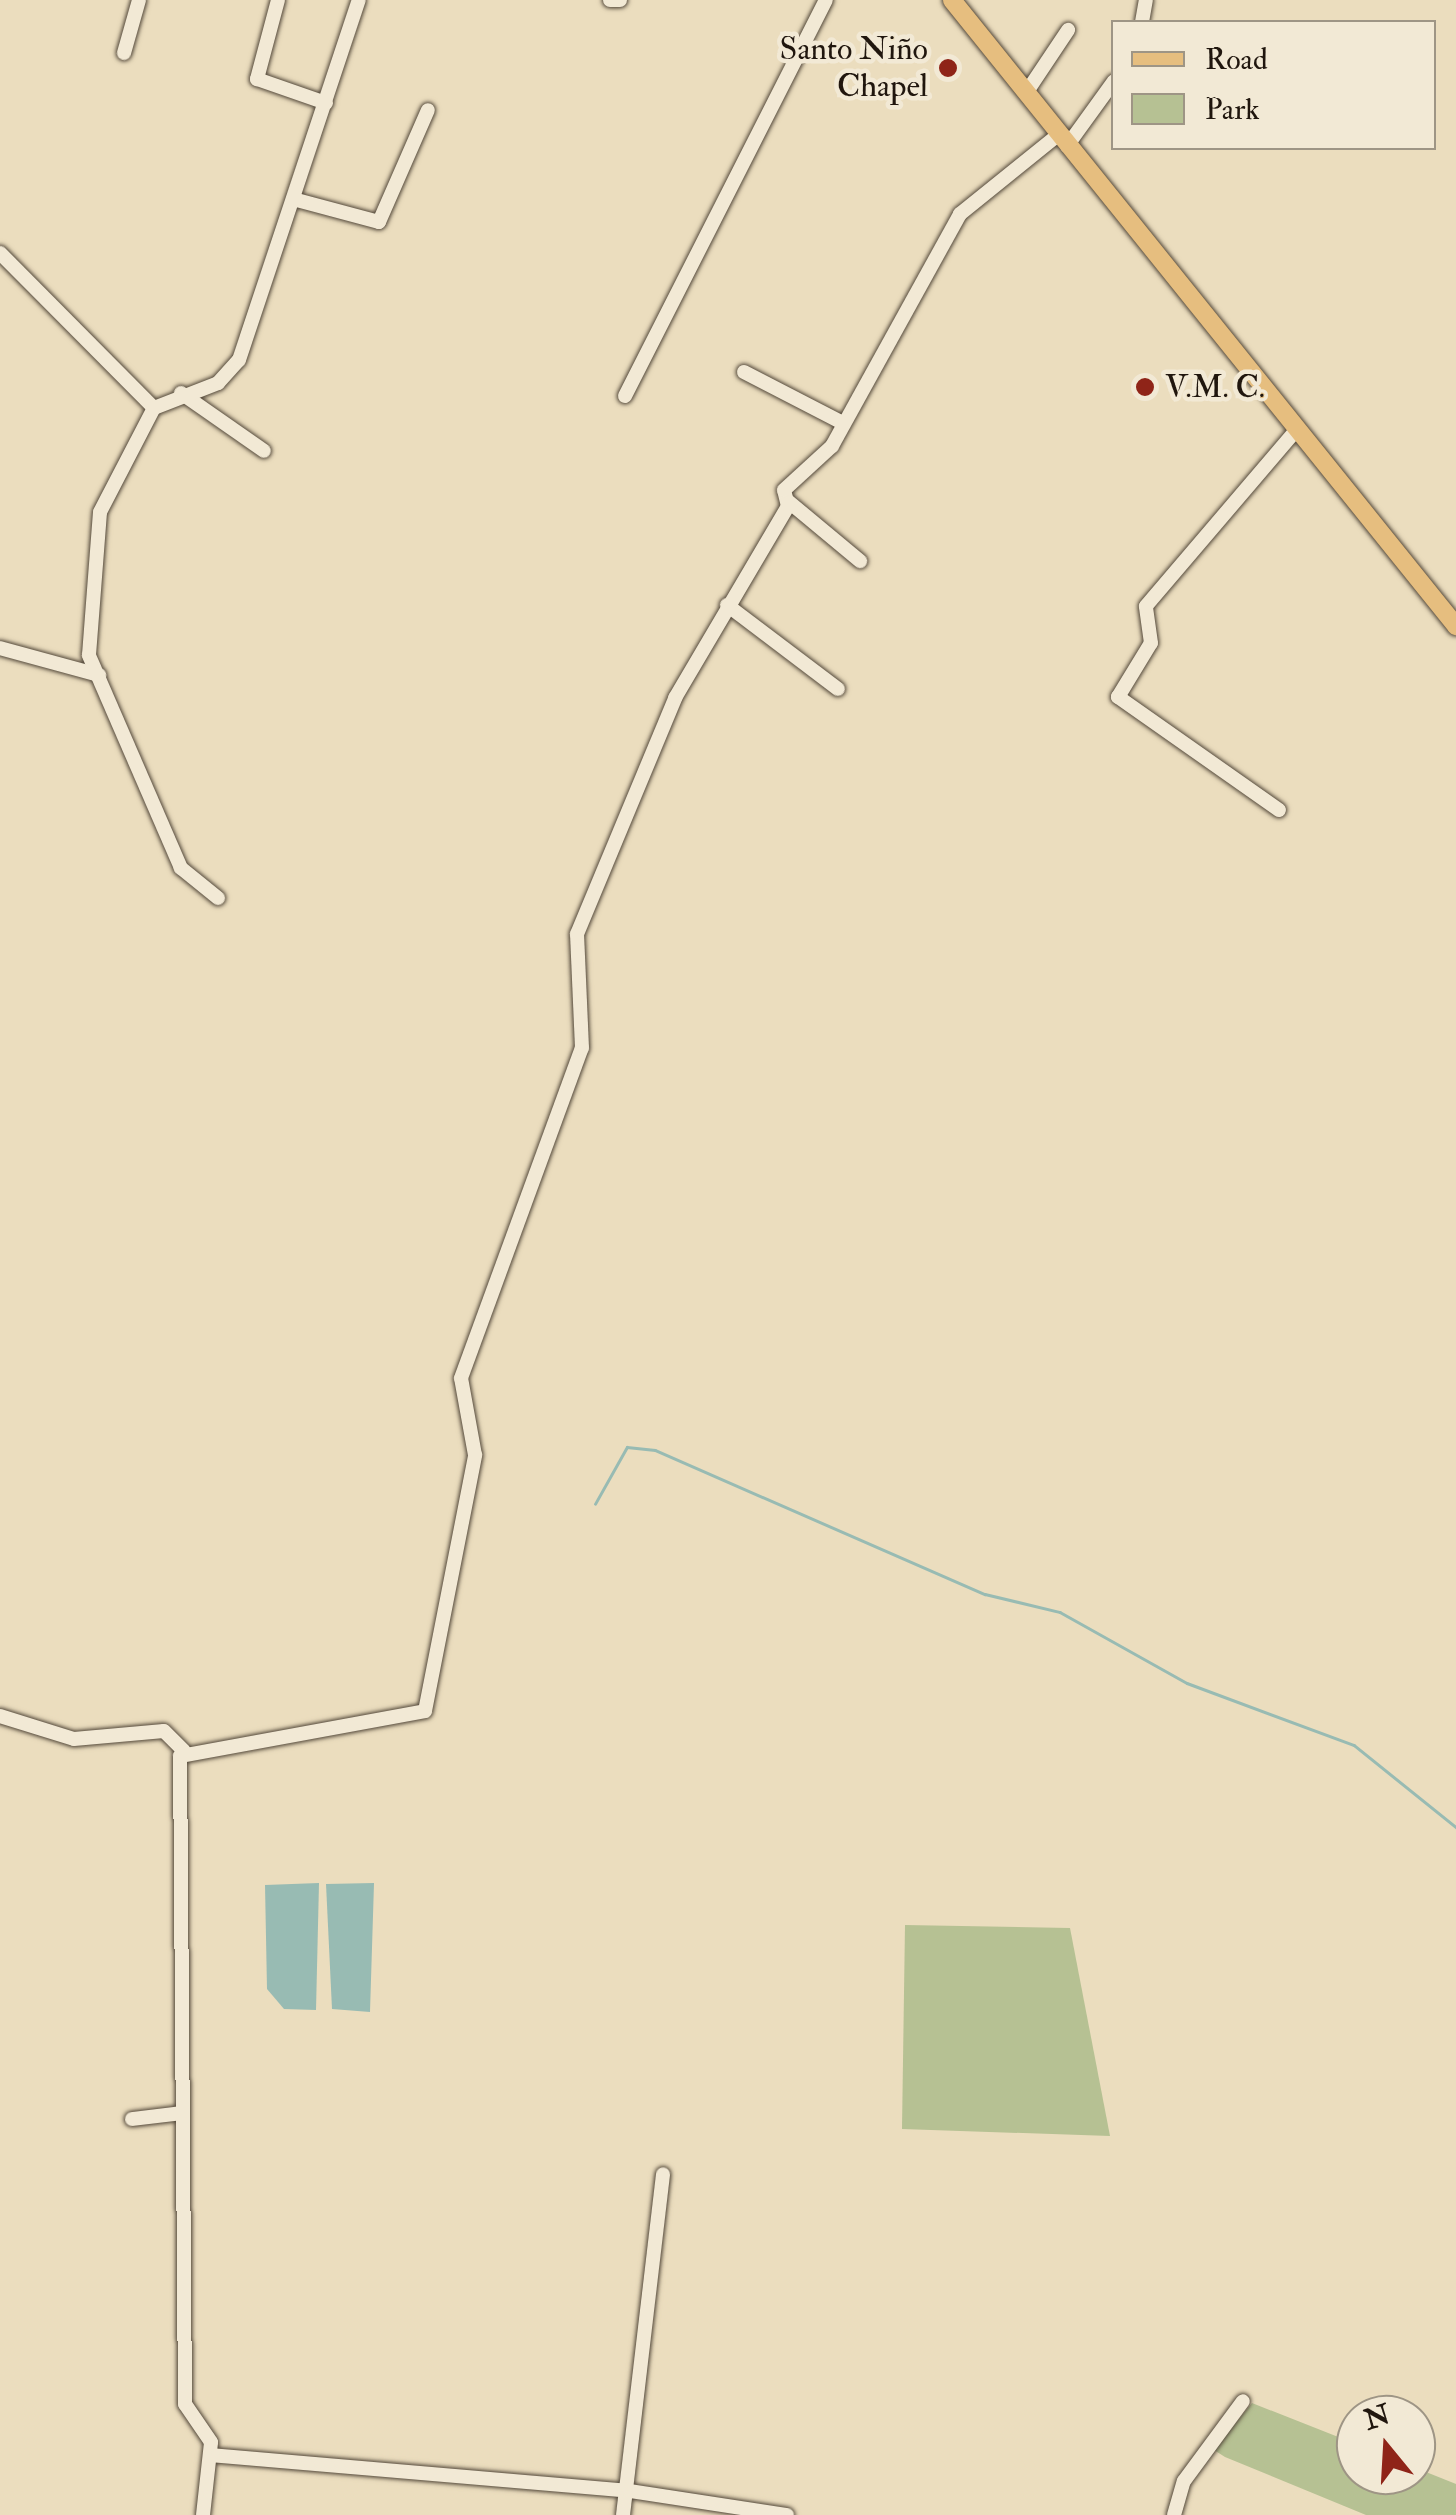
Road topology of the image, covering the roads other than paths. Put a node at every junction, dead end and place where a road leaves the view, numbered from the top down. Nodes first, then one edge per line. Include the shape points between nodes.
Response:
1 (140, 0) edge
2 (278, 0) edge
3 (359, 0) edge
4 (610, 0) edge
5 (620, 0) edge
6 (826, 0) edge
7 (952, 0) edge
8 (1068, 30) dead end
9 (124, 53) dead end
10 (1111, 84) edge
11 (1026, 93) junction
12 (326, 103) junction
13 (428, 110) dead end
14 (1063, 140) junction
15 (293, 199) junction
16 (0, 253) edge
17 (744, 372) dead end
18 (181, 393) junction
19 (624, 396) dead end
20 (154, 408) junction
21 (842, 422) junction
22 (1297, 429) junction
23 (264, 451) dead end
24 (788, 501) junction
25 (860, 561) dead end
26 (727, 605) junction
27 (1456, 626) edge
28 (0, 648) edge
29 (99, 674) junction
30 (838, 689) dead end
31 (1279, 810) dead end
32 (218, 898) dead end
33 (0, 1716) edge
34 (184, 1751) junction
35 (182, 2113) junction
36 (132, 2119) dead end
37 (663, 2174) dead end
38 (1243, 2401) dead end
39 (212, 2455) junction
40 (623, 2490) junction
41 (203, 2515) edge
42 (623, 2515) edge
43 (787, 2515) edge
44 (1174, 2515) edge

1 - 9 street
2 - 12 street via 255,76
3 - 12 street
4 - 5 street
6 - 19 street
7 - 11 main road
8 - 11 street
10 - 14 street
11 - 14 main road
12 - 15 street
13 - 15 street via 379,222
14 - 21 street via 960,214
14 - 22 main road
15 - 18 street via 234,370
16 - 20 street
17 - 21 street
18 - 20 street
18 - 23 street
20 - 29 street via 100,512 87,645
21 - 24 street via 814,470 784,490
22 - 27 main road
22 - 31 street via 1146,606 1151,644 1118,697
24 - 25 street
24 - 26 street
26 - 30 street
26 - 34 street via 675,698 576,934 582,1048 461,1378 474,1455 424,1711
28 - 29 street
29 - 32 street via 182,868
33 - 34 street via 74,1738 164,1732
34 - 35 street
35 - 36 street
35 - 39 street via 186,2404 209,2434
37 - 40 street
38 - 44 street via 1184,2481
39 - 40 street
39 - 41 street
40 - 42 street
40 - 43 street

